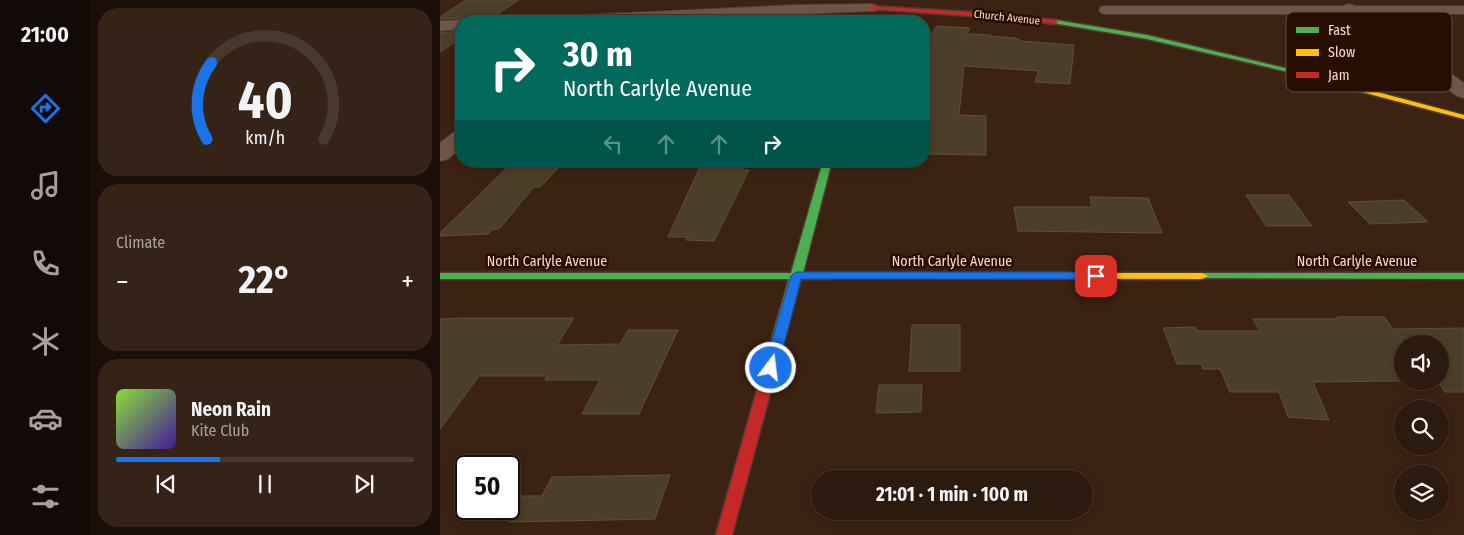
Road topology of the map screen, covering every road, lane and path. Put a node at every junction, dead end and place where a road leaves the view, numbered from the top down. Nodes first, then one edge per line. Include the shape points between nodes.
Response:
1 (622, 0) edge
2 (1337, 0) edge
3 (1103, 5) edge
4 (871, 10) edge
5 (1352, 10) junction
6 (1464, 10) edge
7 (1355, 12) edge
8 (603, 15) edge
9 (687, 15) edge
10 (455, 25) edge
11 (440, 26) edge
12 (1101, 29) junction
13 (1286, 70) edge
14 (1452, 83) edge
15 (1369, 92) edge
16 (1464, 92) edge
17 (1464, 117) edge
18 (455, 141) edge
19 (440, 154) edge
20 (826, 167) edge
21 (440, 276) edge
22 (796, 276) junction
23 (1464, 276) edge
24 (724, 535) edge

1 - 8 street
2 - 5 street
3 - 5 street
3 - 12 street
4 - 9 street, Church Avenue via 795,9
4 - 12 main road, Church Avenue via 985,15
5 - 6 street
5 - 7 street
10 - 11 street
12 - 13 main road, Church Avenue
14 - 16 street
15 - 17 main road, Church Avenue
18 - 19 street
20 - 22 main road
21 - 22 main road, North Carlyle Avenue
22 - 23 main road, North Carlyle Avenue
22 - 24 main road

